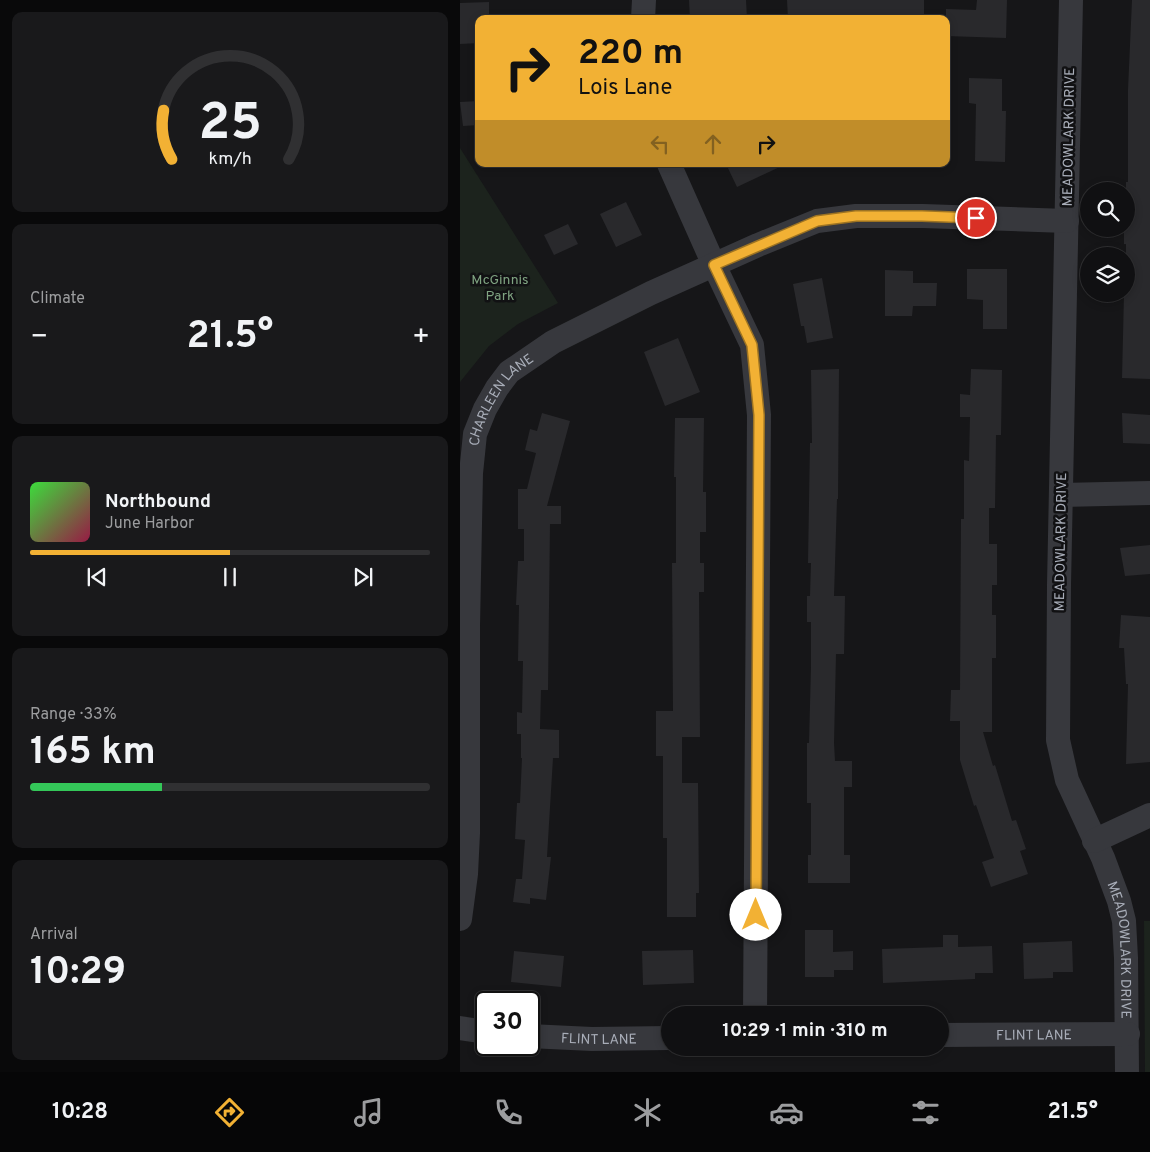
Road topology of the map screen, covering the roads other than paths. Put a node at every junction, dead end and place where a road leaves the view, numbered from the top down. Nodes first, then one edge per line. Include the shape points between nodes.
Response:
1 (644, 0) edge
2 (1071, 0) edge
3 (643, 15) edge
4 (670, 167) edge
5 (1066, 221) junction
6 (714, 265) junction
7 (1150, 493) edge
8 (1061, 495) junction
9 (1150, 815) edge
10 (1094, 841) junction
11 (460, 919) edge
12 (755, 1006) edge
13 (460, 1028) edge
14 (475, 1030) edge
15 (1128, 1034) junction
16 (949, 1036) edge
17 (540, 1037) edge
18 (661, 1038) edge
19 (1127, 1072) edge

1 - 3 street
2 - 5 street, MEADOWLARK DRIVE
4 - 6 street
5 - 6 street, CHARLEEN LANE via 856,216 809,224
5 - 8 street, MEADOWLARK DRIVE
6 - 11 street, CHARLEEN LANE via 553,342 509,372 496,388 475,434 471,473 468,626 468,833
6 - 12 street via 752,345 759,415
7 - 8 street
8 - 10 street, MEADOWLARK DRIVE via 1058,740 1067,780
9 - 10 street
10 - 15 street, MEADOWLARK DRIVE via 1124,920
13 - 14 street
15 - 16 street, FLINT LANE
15 - 19 street, MEADOWLARK DRIVE
17 - 18 street, FLINT LANE

